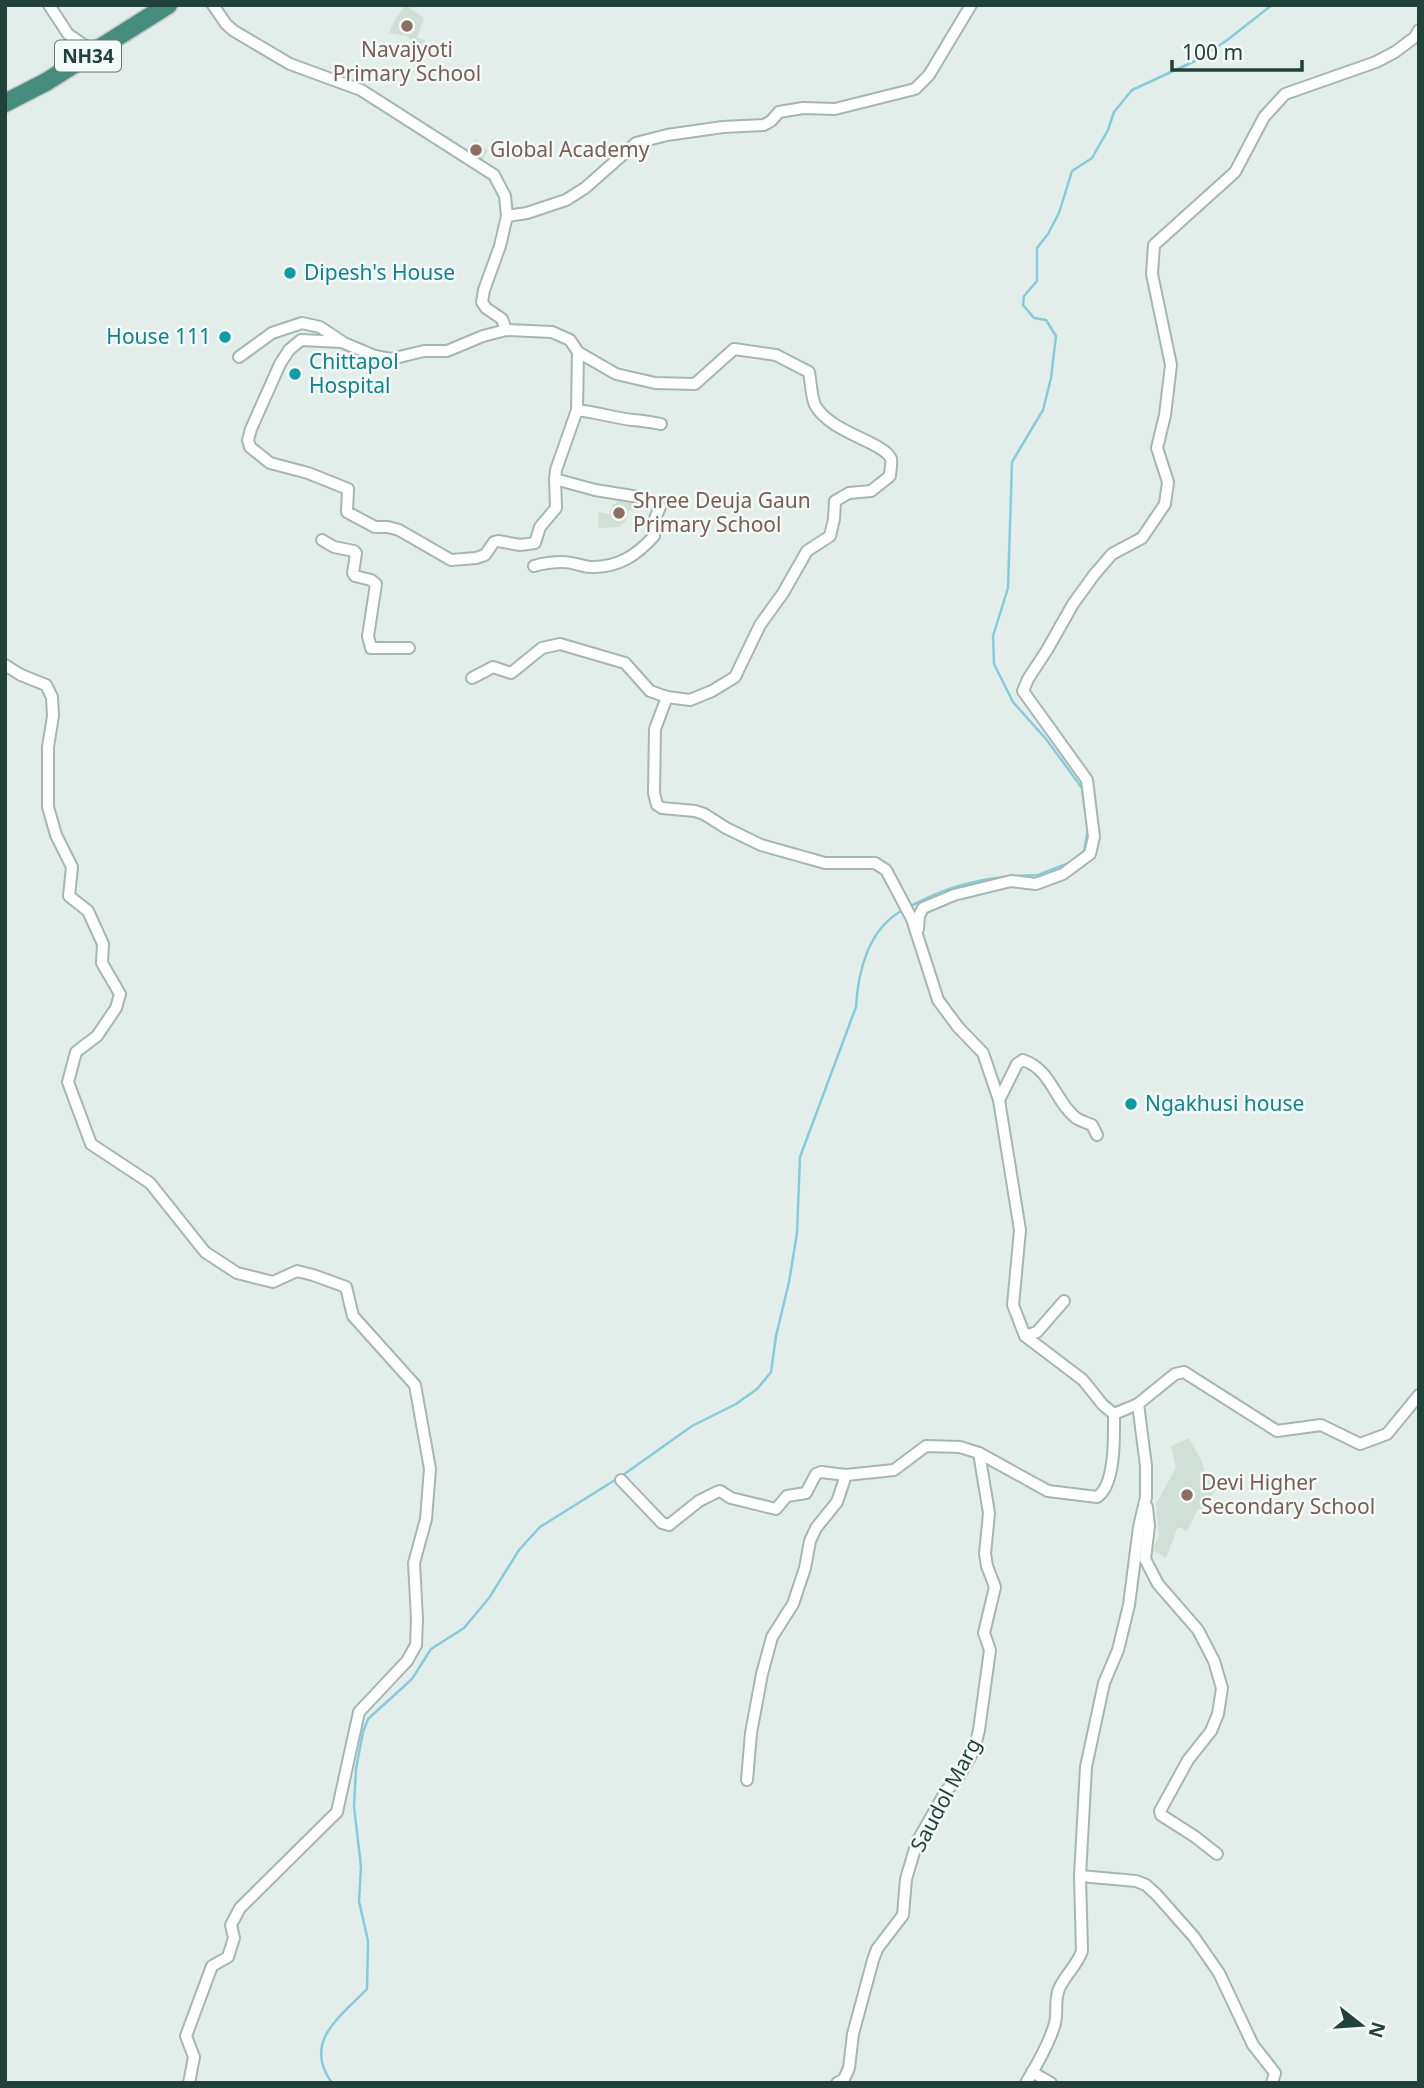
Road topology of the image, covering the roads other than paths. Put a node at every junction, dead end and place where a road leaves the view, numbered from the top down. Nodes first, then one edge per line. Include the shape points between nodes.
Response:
1 (48, 5) edge
2 (169, 5) edge
3 (213, 5) edge
4 (971, 5) edge
5 (1419, 30) edge
6 (94, 52) junction
7 (5, 103) edge
8 (507, 216) junction
9 (506, 330) junction
10 (344, 342) junction
11 (578, 352) junction
12 (239, 357) dead end
13 (577, 410) junction
14 (661, 424) dead end
15 (555, 479) junction
16 (322, 540) dead end
17 (534, 566) dead end
18 (409, 648) dead end
19 (5, 666) edge
20 (472, 678) dead end
21 (667, 697) junction
22 (918, 935) junction
23 (999, 1100) junction
24 (1097, 1135) dead end
25 (1064, 1301) dead end
26 (1025, 1336) junction
27 (1419, 1395) edge
28 (1138, 1404) junction
29 (1114, 1414) junction
30 (979, 1453) junction
31 (846, 1475) junction
32 (621, 1480) dead end
33 (1146, 1497) junction
34 (747, 1780) dead end
35 (1217, 1854) dead end
36 (1080, 1876) junction
37 (1032, 2073) junction
38 (1277, 2080) edge
39 (189, 2083) edge
40 (837, 2083) edge
41 (1026, 2083) edge
42 (1051, 2083) edge

1 - 6 street via 68,34
2 - 6 highway, NH34
3 - 8 street via 234,31 290,64 361,90 494,175 505,196
4 - 8 street via 929,75 915,89 835,109 779,112 764,125 667,135 636,144 566,200
5 - 22 street via 1376,62 1285,94 1264,117 1235,172 1154,245 1152,274 1171,365 1157,448 1168,482 1165,504 1142,538 1112,554 1080,594 1023,691 1087,780 1094,837 1090,854 1063,874 1035,884 1011,881 923,908
6 - 7 highway, NH34
8 - 9 street via 482,302 502,319
9 - 10 street via 447,351 391,359
9 - 11 street via 552,332 570,340
10 - 12 street via 320,327 302,323 272,333
10 - 15 street via 302,340 289,350 248,440 270,463 348,489 347,512 375,527 400,530 451,560 485,555 498,541 535,543 540,527 556,508
11 - 13 street
11 - 21 street via 616,374 655,383 695,384 734,349 776,355 809,372 814,403 826,419 883,450 891,460 890,476 871,491 849,493 835,501 830,536 807,551 760,625 734,677 690,701
13 - 14 street
13 - 15 street
15 - 17 street via 656,503 660,507 654,536 627,560 606,566 564,562
16 - 18 street via 354,551 353,573 376,584 368,636 371,648
19 - 39 street via 46,685 52,696 48,807 55,835 72,867 69,896 88,911 103,944 103,963 120,994 97,1036 76,1052 68,1082 91,1144 150,1183 205,1252 237,1273 274,1282 297,1271 346,1287 353,1316 415,1385 430,1469 426,1519 414,1563 416,1645 407,1661 359,1712 337,1812 240,1908 231,1925 234,1938 228,1956 212,1966 186,2036 194,2057
20 - 21 street via 493,667 511,673 542,648 560,644 625,663 650,691
21 - 22 street via 655,729 657,805 704,814 761,845 825,863 875,863 886,870
22 - 23 street via 938,1000 983,1053
23 - 24 street via 1023,1060 1034,1064 1067,1108 1092,1125
23 - 26 street via 1020,1230 1013,1304
25 - 26 street via 1037,1332
26 - 29 street via 1083,1380
27 - 28 street via 1387,1434 1360,1444 1321,1425 1277,1431 1184,1372
28 - 29 street
28 - 33 street
29 - 30 street via 1113,1452 1104,1490 1097,1497 1048,1491
30 - 31 street via 926,1446 894,1470
30 - 40 street, Saudol Marg via 989,1513 985,1554 995,1587 984,1633 990,1650 979,1730 974,1750 917,1842 906,1879 903,1915 877,1949 853,2034 849,2068
31 - 32 street via 816,1474 806,1493 786,1496 776,1509 720,1491 669,1525
31 - 34 street via 837,1502 810,1541 793,1604 772,1637 751,1733
33 - 35 street via 1145,1559 1158,1584 1198,1630 1222,1688 1211,1731 1188,1759 1160,1811
33 - 36 street via 1129,1605 1104,1683 1086,1766
36 - 37 street via 1082,1951 1059,1989 1055,2024
36 - 38 street via 1136,1881 1156,1894 1219,1973 1253,2045
37 - 41 street
37 - 42 street

